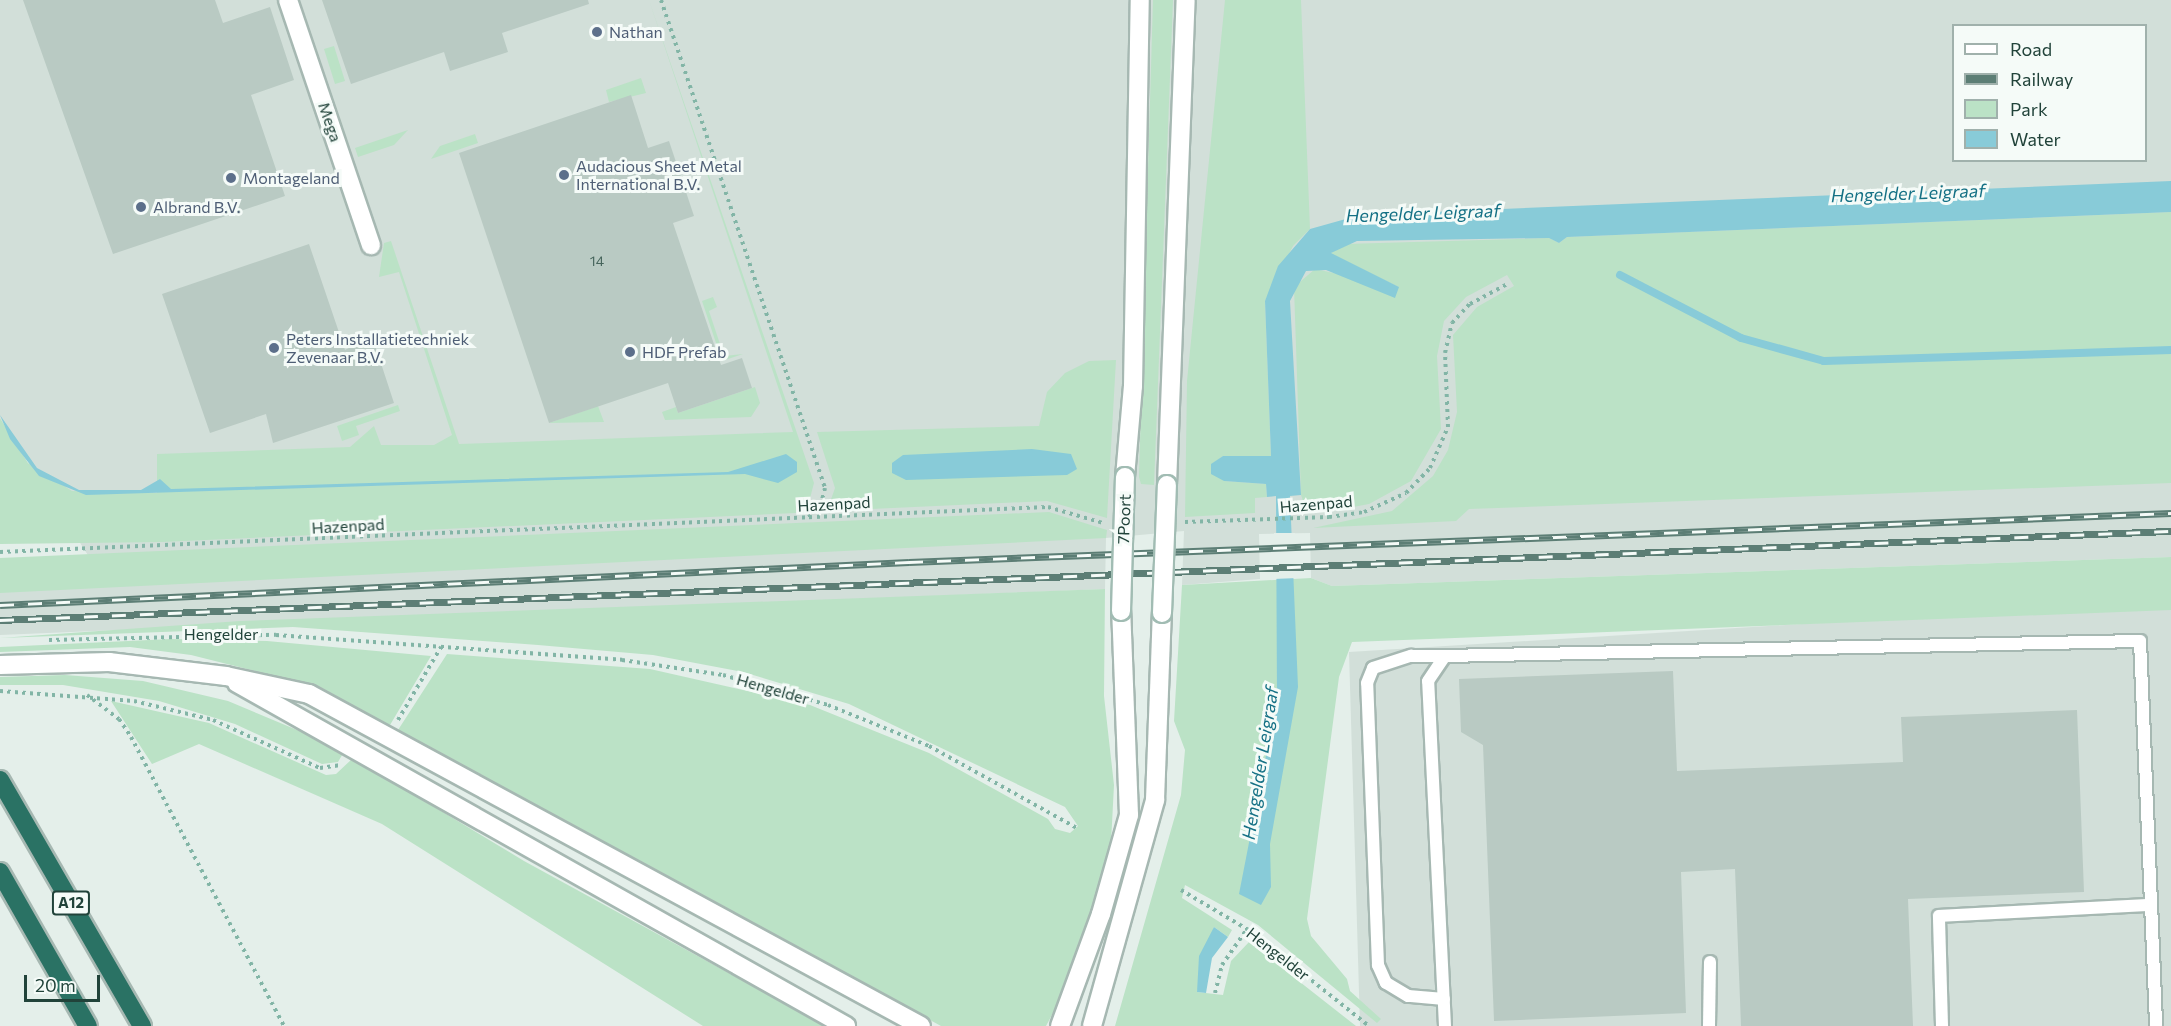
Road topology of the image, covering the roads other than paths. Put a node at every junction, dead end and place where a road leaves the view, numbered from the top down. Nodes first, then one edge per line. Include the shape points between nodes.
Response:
1 (288, 0) edge
2 (1140, 0) edge
3 (1186, 0) edge
4 (371, 245) dead end
5 (1444, 656) junction
6 (0, 665) edge
7 (226, 676) junction
8 (0, 780) edge
9 (0, 872) edge
10 (2151, 906) junction
11 (1710, 962) dead end
12 (1444, 999) junction
13 (88, 1026) edge
14 (142, 1026) edge
15 (846, 1026) edge
16 (921, 1026) edge
17 (1060, 1026) edge
18 (1092, 1026) edge
19 (1445, 1026) edge
20 (1709, 1026) edge
21 (1942, 1026) edge
22 (2156, 1026) edge

1 - 4 street, Mega
2 - 17 street, 7Poort, bridge via 1133,386 1125,477 1121,611 1129,815 1101,914
3 - 18 street, bridge via 1155,800
5 - 10 lane via 2140,641
5 - 12 lane via 1428,681
5 - 12 lane via 1411,656 1373,668 1367,683 1378,965 1386,983 1408,996
6 - 7 street via 109,662
7 - 15 street via 521,848
7 - 16 street via 309,694 390,734
8 - 14 highway, A12
9 - 13 highway, A12
10 - 21 lane via 1939,916
10 - 22 lane
11 - 20 lane
12 - 19 lane

